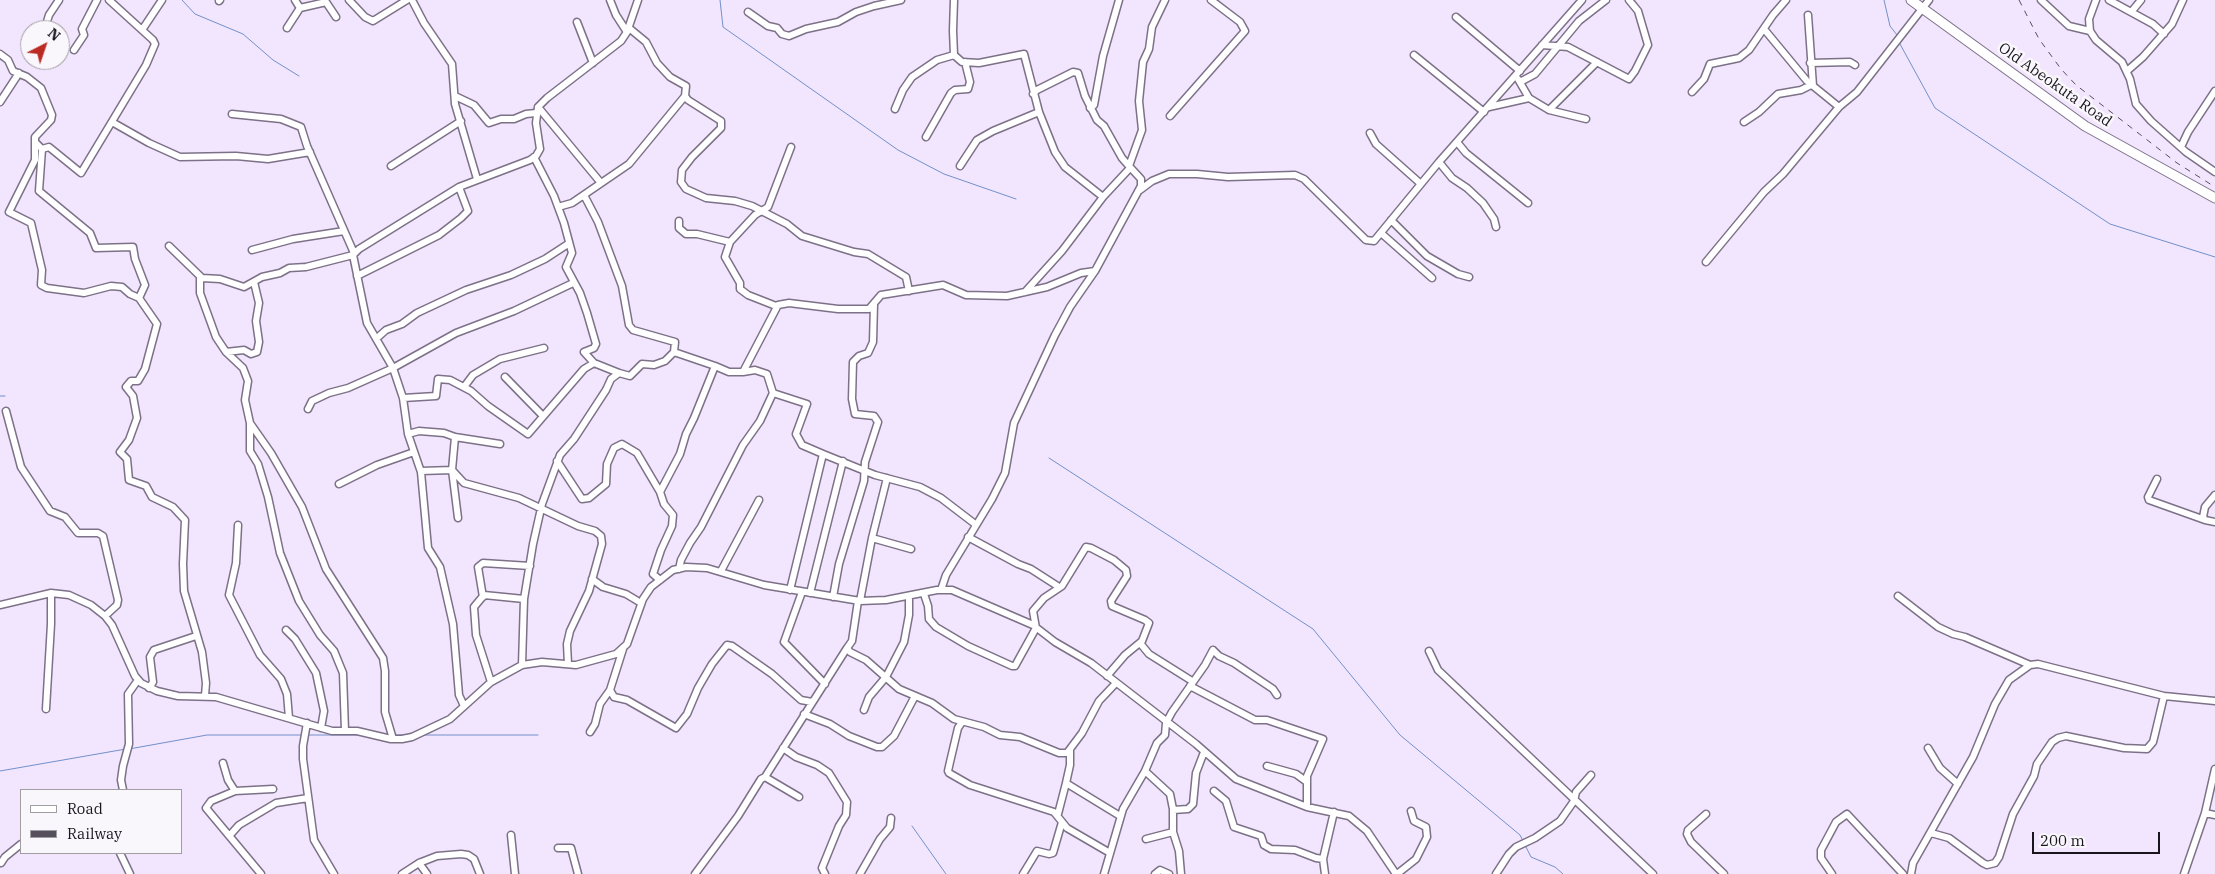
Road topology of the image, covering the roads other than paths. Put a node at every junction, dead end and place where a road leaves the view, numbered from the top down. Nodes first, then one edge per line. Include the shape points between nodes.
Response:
1 (59, 0) edge
2 (97, 0) edge
3 (109, 0) edge
4 (162, 0) edge
5 (295, 0) edge
6 (349, 0) edge
7 (407, 0) edge
8 (412, 0) edge
9 (610, 0) edge
10 (638, 0) edge
11 (901, 0) edge
12 (954, 0) edge
13 (1119, 0) edge
14 (1165, 0) edge
15 (1211, 0) edge
16 (1582, 0) edge
17 (1606, 0) edge
18 (1629, 0) edge
19 (1786, 0) edge
20 (1911, 0) edge
21 (1928, 0) edge
22 (2041, 0) edge
23 (2096, 0) edge
24 (2109, 0) edge
25 (2141, 0) edge
26 (2183, 0) edge
27 (300, 8) junction
28 (1922, 8) junction
29 (2132, 11) junction
30 (748, 12) dead end
31 (1808, 16) dead end
32 (336, 17) dead end
33 (1456, 17) dead end
34 (47, 20) edge
35 (577, 22) dead end
36 (287, 28) dead end
37 (1764, 29) junction
38 (142, 30) junction
39 (628, 30) junction
40 (2090, 31) junction
41 (2164, 34) junction
42 (1542, 45) junction
43 (1561, 45) junction
44 (74, 50) dead end
45 (0, 54) edge
46 (954, 55) junction
47 (1414, 55) dead end
48 (965, 62) junction
49 (1597, 62) junction
50 (593, 63) junction
51 (1810, 63) junction
52 (1855, 65) dead end
53 (2127, 71) junction
54 (19, 73) junction
55 (1518, 73) junction
56 (1520, 82) junction
57 (1812, 85) junction
58 (1692, 92) dead end
59 (2215, 92) edge
60 (1033, 94) junction
61 (455, 96) junction
62 (685, 96) junction
63 (1529, 98) junction
64 (0, 102) edge
65 (1839, 107) junction
66 (1090, 108) junction
67 (895, 109) dead end
68 (1486, 109) junction
69 (537, 110) junction
70 (1549, 110) junction
71 (1039, 112) junction
72 (232, 114) dead end
73 (1170, 116) dead end
74 (1586, 118) dead end
75 (460, 121) junction
76 (112, 122) junction
77 (1744, 122) dead end
78 (1370, 134) dead end
79 (926, 137) dead end
80 (35, 142) junction
81 (1457, 142) junction
82 (791, 147) dead end
83 (42, 148) junction
84 (2181, 148) junction
85 (310, 152) junction
86 (534, 157) junction
87 (1439, 162) junction
88 (391, 166) dead end
89 (960, 166) dead end
90 (1130, 167) junction
91 (2215, 172) edge
92 (477, 179) junction
93 (601, 183) junction
94 (1421, 184) junction
95 (459, 187) junction
96 (1139, 190) junction
97 (584, 195) junction
98 (1104, 197) junction
99 (2215, 198) edge
100 (1528, 203) dead end
101 (558, 207) junction
102 (763, 211) junction
103 (1390, 220) junction
104 (679, 221) dead end
105 (1496, 226) dead end
106 (344, 231) junction
107 (1380, 233) junction
108 (730, 242) junction
109 (568, 244) junction
110 (168, 246) dead end
111 (252, 250) dead end
112 (354, 254) junction
113 (1706, 262) dead end
114 (1095, 271) junction
115 (357, 276) junction
116 (200, 277) junction
117 (1469, 277) dead end
118 (1432, 278) dead end
119 (254, 282) junction
120 (573, 283) junction
121 (909, 291) junction
122 (1024, 293) junction
123 (139, 298) junction
124 (874, 304) junction
125 (776, 306) junction
126 (377, 338) junction
127 (544, 348) dead end
128 (226, 352) junction
129 (674, 352) junction
130 (594, 363) junction
131 (715, 366) junction
132 (394, 368) junction
133 (743, 372) junction
134 (619, 373) junction
135 (505, 377) dead end
136 (464, 386) junction
137 (773, 393) junction
138 (403, 398) junction
139 (308, 409) dead end
140 (6, 411) dead end
141 (543, 416) junction
142 (250, 423) junction
143 (408, 434) junction
144 (455, 437) junction
145 (500, 444) dead end
146 (414, 452) junction
147 (823, 454) junction
148 (557, 461) junction
149 (844, 461) junction
150 (421, 470) junction
151 (452, 470) junction
152 (865, 470) junction
153 (887, 478) junction
154 (2157, 478) dead end
155 (339, 484) dead end
156 (660, 492) junction
157 (2215, 495) edge
158 (759, 500) dead end
159 (541, 510) junction
160 (458, 518) dead end
161 (2205, 520) junction
162 (2215, 522) edge
163 (976, 524) junction
164 (238, 525) dead end
165 (968, 537) junction
166 (872, 538) junction
167 (911, 549) dead end
168 (530, 566) junction
169 (679, 569) junction
170 (721, 571) junction
171 (592, 579) junction
172 (660, 580) junction
173 (1059, 587) junction
174 (790, 590) junction
175 (941, 590) junction
176 (802, 592) junction
177 (51, 593) junction
178 (810, 593) junction
179 (924, 594) junction
180 (1898, 596) dead end
181 (483, 597) junction
182 (909, 597) junction
183 (833, 598) junction
184 (524, 599) junction
185 (859, 601) junction
186 (641, 604) junction
187 (0, 605) edge
188 (105, 616) junction
189 (1036, 628) junction
190 (286, 630) dead end
191 (196, 636) junction
192 (1140, 643) junction
193 (847, 648) junction
194 (623, 649) junction
195 (1429, 652) dead end
196 (568, 664) junction
197 (522, 665) junction
198 (2030, 665) junction
199 (1107, 676) junction
200 (886, 677) junction
201 (138, 680) junction
202 (491, 682) junction
203 (1116, 683) junction
204 (825, 684) junction
205 (1191, 684) junction
206 (149, 688) junction
207 (610, 690) junction
208 (1278, 695) dead end
209 (205, 696) junction
210 (915, 696) junction
211 (2164, 696) junction
212 (2215, 701) edge
213 (812, 702) junction
214 (464, 706) junction
215 (46, 709) dead end
216 (864, 710) dead end
217 (804, 714) junction
218 (289, 718) junction
219 (962, 722) junction
220 (308, 723) junction
221 (1166, 723) junction
222 (321, 728) junction
223 (345, 731) junction
224 (590, 732) dead end
225 (393, 739) junction
226 (783, 748) junction
227 (1928, 748) dead end
228 (1070, 750) junction
229 (1204, 752) junction
230 (223, 763) dead end
231 (1267, 766) dead end
232 (2215, 769) edge
233 (1145, 771) junction
234 (1591, 775) dead end
235 (765, 777) junction
236 (1307, 782) junction
237 (1066, 783) junction
238 (1958, 784) junction
239 (123, 789) edge
240 (273, 789) dead end
241 (235, 791) junction
242 (1214, 791) dead end
243 (799, 797) dead end
244 (308, 798) junction
245 (1573, 799) junction
246 (1307, 807) junction
247 (1173, 810) junction
248 (1411, 811) dead end
249 (1334, 812) junction
250 (2205, 813) junction
251 (1058, 814) junction
252 (1706, 814) dead end
253 (2215, 815) edge
254 (1120, 816) junction
255 (891, 818) dead end
256 (1062, 822) junction
257 (1173, 832) junction
258 (1931, 832) junction
259 (230, 835) junction
260 (511, 835) dead end
261 (1146, 839) dead end
262 (20, 845) edge
263 (558, 848) dead end
264 (1110, 853) junction
265 (120, 854) edge
266 (1323, 859) junction
267 (1, 863) edge
268 (419, 863) junction
269 (130, 874) edge
270 (261, 874) edge
271 (334, 874) edge
272 (402, 874) edge
273 (427, 874) edge
274 (480, 874) edge
275 (515, 874) edge
276 (578, 874) edge
277 (695, 874) edge
278 (825, 874) edge
279 (860, 874) edge
280 (1023, 874) edge
281 (1104, 874) edge
282 (1155, 874) edge
283 (1169, 874) edge
284 (1181, 874) edge
285 (1325, 874) edge
286 (1396, 874) edge
287 (1496, 874) edge
288 (1652, 874) edge
289 (1724, 874) edge
290 (1832, 874) edge
291 (1903, 874) edge
292 (1911, 874) edge
293 (2184, 874) edge

1 - 34 street
2 - 44 street via 82,29 84,35
3 - 38 street
4 - 38 street
5 - 27 street
6 - 7 street via 365,17 374,21
8 - 61 street via 450,60
9 - 39 street via 616,15
10 - 39 street
11 - 30 street via 789,36
12 - 46 street
13 - 66 street via 1103,56 1094,105
14 - 90 street via 1152,27 1149,49 1143,62 1139,101 1142,130
15 - 73 street via 1240,22 1245,31
16 - 42 street
17 - 43 street via 1579,21
18 - 49 street via 1638,12 1648,42 1635,72 1628,79
19 - 37 street
20 - 28 highway, Old Abeokuta Road
21 - 28 street
22 - 40 street via 2069,26
23 - 40 street via 2089,19
24 - 29 street
25 - 29 street
26 - 41 street
27 - 32 street via 326,2
27 - 36 street
28 - 65 street via 1857,92
28 - 99 highway, Old Abeokuta Road via 2086,126
29 - 41 street
31 - 51 street
33 - 55 street
35 - 50 street
37 - 57 street
37 - 58 street via 1739,58 1708,65 1704,79
38 - 76 street via 155,44 143,71
39 - 50 street via 616,46
39 - 62 street via 646,42 657,63 670,77 686,86
40 - 53 street
41 - 53 street
42 - 43 street
42 - 55 street
43 - 49 street
43 - 56 street via 1535,74
45 - 54 street via 8,60 13,71
46 - 48 street
46 - 67 street via 937,60 912,77 902,90
47 - 68 street
48 - 60 street via 979,63 1024,54
48 - 79 street via 970,82 968,90 951,93
49 - 70 street
50 - 69 street via 546,98
51 - 52 street via 1850,62
51 - 57 street
53 - 84 street via 2136,104
54 - 64 street
54 - 80 street via 41,88 52,115 51,120 37,132
55 - 56 street
55 - 68 street
56 - 63 street
57 - 65 street
57 - 77 street via 1778,94
59 - 84 street
60 - 66 street via 1073,72 1078,73
60 - 71 street
61 - 69 street via 474,105 488,123 514,119
61 - 75 street
62 - 93 street via 629,164
62 - 102 street via 722,124 685,166 680,179 682,185 706,198 736,201
63 - 68 street
63 - 70 street
65 - 113 street
66 - 90 street
68 - 81 street
69 - 86 street via 540,149
69 - 93 street
70 - 74 street
71 - 89 street via 977,140
71 - 98 street via 1059,160
72 - 85 street via 281,120 301,127
75 - 88 street
75 - 92 street
76 - 83 street via 81,173 49,147
76 - 85 street via 180,157 268,159
78 - 94 street via 1376,144
80 - 83 street
80 - 123 street via 35,160 9,212 31,223 42,270 40,285 84,293 111,286 122,287
81 - 87 street
81 - 100 street
82 - 102 street via 768,207
83 - 123 street via 39,191 90,233 96,248 133,247 145,285
84 - 91 street
85 - 106 street
86 - 92 street
86 - 101 street
87 - 94 street
87 - 105 street via 1452,178 1483,203
90 - 96 street via 1141,179
90 - 98 street
92 - 95 street
93 - 97 street
94 - 103 street
95 - 112 street
95 - 115 street via 468,211 461,218 438,234
96 - 107 street via 1169,174 1295,175 1304,179 1366,240 1374,241
96 - 114 street
97 - 101 street via 572,204
97 - 129 street via 598,222 622,286 629,325 633,330 675,342
98 - 122 street
101 - 109 street
102 - 108 street via 755,215
102 - 121 street via 802,236 872,256 906,277
103 - 107 street
103 - 117 street via 1428,256
104 - 108 street via 679,228 686,234
106 - 111 street
106 - 112 street
107 - 118 street
108 - 125 street via 725,257 740,283 740,289
109 - 120 street via 572,253 566,267
109 - 126 street via 511,275 466,290 418,312
110 - 116 street
112 - 115 street
112 - 119 street via 306,267 289,268
114 - 122 street
114 - 163 street via 1070,306 1037,372 1014,423 1005,473
115 - 126 street via 367,323
116 - 119 street via 244,287
116 - 128 street via 200,293 216,336
119 - 128 street via 259,303 257,352
120 - 130 street via 580,293 596,344 584,352
120 - 132 street via 514,311 456,333
121 - 122 street via 943,285 966,295 995,297
121 - 124 street via 881,295
123 - 191 street via 157,324 145,369 138,381 131,381 126,388 133,396 137,418 129,440 120,452 127,459 129,480 146,486 152,497 173,507 185,520 184,592
124 - 125 street via 870,309 790,303
124 - 152 street via 873,342 868,353 853,362 852,410 855,414 878,419
125 - 133 street
126 - 132 street
127 - 136 street via 500,359 474,375
128 - 142 street via 246,375 245,400
129 - 131 street
129 - 134 street via 666,361 642,364 630,376
130 - 134 street
130 - 141 street via 584,369
131 - 133 street via 729,372
131 - 156 street via 680,454
132 - 138 street
132 - 139 street via 312,401
133 - 137 street via 755,370 767,374
134 - 148 street via 611,379
135 - 141 street
136 - 138 street via 438,379 436,396
136 - 141 street via 528,434
137 - 147 street via 807,404 796,434 802,445
137 - 169 street via 690,543
138 - 143 street
140 - 188 street via 20,467 50,511 65,517 78,533 103,536 118,600
142 - 223 street via 250,451 258,464 268,497 280,553 299,601 334,651 343,673
142 - 225 street via 302,507 326,569 382,658 385,712
143 - 144 street via 433,431
143 - 146 street
144 - 145 street
144 - 151 street
146 - 150 street
146 - 155 street via 377,465
147 - 149 street
147 - 174 street
148 - 156 street via 582,499 589,498 606,484 614,448 622,444 636,453
148 - 159 street
149 - 152 street
149 - 178 street
150 - 151 street
150 - 214 street via 428,548 444,579 453,624 459,695
151 - 159 street via 464,483 519,498
151 - 160 street
152 - 153 street
152 - 183 street
153 - 163 street via 920,487
153 - 166 street
154 - 161 street via 2148,497 2150,500
156 - 172 street via 664,504 673,514 672,526 653,574
157 - 161 street via 2205,507
158 - 170 street
159 - 168 street
159 - 171 street via 601,536 602,544
161 - 162 street
163 - 165 street
164 - 218 street via 236,563 229,595 256,647 284,687
165 - 173 street
165 - 175 street
166 - 167 street
166 - 185 street
168 - 181 street via 483,563 478,567
168 - 184 street
169 - 170 street via 696,567
169 - 172 street
170 - 174 street
171 - 186 street
171 - 196 street via 586,600 570,631
172 - 186 street
173 - 189 street via 1033,611
173 - 192 street via 1087,547 1114,560 1127,573 1111,604 1148,621 1150,627
174 - 176 street
175 - 179 street
175 - 189 street via 952,590
176 - 178 street
176 - 204 street via 784,642
177 - 187 street
177 - 188 street via 79,598
177 - 215 street
178 - 183 street
179 - 182 street
179 - 189 street via 929,619 936,627 1012,666 1015,666
180 - 198 street via 1938,627
181 - 184 street
181 - 202 street via 474,607 474,618 481,656
182 - 185 street
182 - 200 street via 904,642
183 - 185 street
184 - 197 street
185 - 193 street via 852,641
186 - 194 street
188 - 201 street
189 - 199 street
190 - 222 street via 316,672 324,711
191 - 206 street via 154,650 150,657 153,682
191 - 209 street via 202,652
192 - 199 street via 1125,654
192 - 205 street via 1149,654
193 - 200 street
193 - 204 street
194 - 196 street via 576,665
194 - 207 street
195 - 245 street via 1438,670
196 - 197 street via 542,662
197 - 202 street
198 - 211 street via 2038,664
198 - 238 street via 2010,680 1995,704
199 - 203 street
200 - 210 street via 899,689
200 - 216 street via 869,697
201 - 206 street
201 - 239 street via 128,694 129,744 123,766
202 - 214 street
203 - 221 street
203 - 228 street via 1100,701
204 - 213 street
205 - 208 street via 1213,650
205 - 221 street
205 - 236 street via 1255,720 1266,720 1323,739
206 - 209 street via 169,695
207 - 213 street via 614,697 633,703 676,728 687,714 712,664 724,647 730,645 772,674 801,700
207 - 224 street via 600,704
209 - 218 street
210 - 217 street via 894,736 882,747 849,736
210 - 219 street
211 - 212 street
211 - 258 street via 2153,742 2147,749 2124,748 2066,736 2054,740 2037,764 2013,814 1995,863 1987,865 1949,838
213 - 217 street
214 - 225 street via 450,719 412,737
217 - 226 street
218 - 220 street
219 - 228 street via 1000,735 1020,737 1059,753
219 - 251 street via 949,773 970,785
220 - 222 street
220 - 244 street via 302,746
221 - 229 street
221 - 233 street via 1165,735 1157,743
222 - 223 street
223 - 225 street
226 - 235 street
226 - 278 street via 829,774 848,802 846,815 822,868
227 - 238 street via 1940,768
228 - 237 street
229 - 246 street via 1236,779
229 - 247 street via 1196,773 1193,804 1188,809
230 - 241 street
231 - 236 street via 1296,774
232 - 250 street
233 - 247 street via 1170,792
233 - 254 street
234 - 245 street
235 - 243 street
235 - 277 street
236 - 246 street
237 - 251 street
237 - 254 street
238 - 258 street
240 - 241 street
241 - 259 street via 206,805
242 - 266 street via 1226,800 1234,827 1261,836 1264,845 1271,849 1295,850
244 - 259 street via 276,803 239,825
244 - 271 street via 314,840
245 - 287 street via 1560,821 1516,847
245 - 288 street
246 - 249 street
247 - 257 street
248 - 286 street via 1414,821 1426,827 1427,837 1416,860
249 - 266 street
249 - 286 street via 1349,816 1367,831
250 - 253 street
250 - 293 street
251 - 256 street
252 - 289 street via 1687,834
254 - 264 street
255 - 279 street via 890,827
256 - 264 street
256 - 280 street via 1053,853 1037,851
257 - 261 street
257 - 284 street
258 - 292 street via 1913,863
259 - 270 street
260 - 275 street
262 - 267 street
263 - 276 street via 571,848
264 - 281 street
265 - 269 street
266 - 285 street
268 - 272 street
268 - 273 street
268 - 274 street via 437,856 468,855 474,859
282 - 283 street via 1160,870
290 - 291 street via 1821,858 1821,850 1836,822 1847,814

